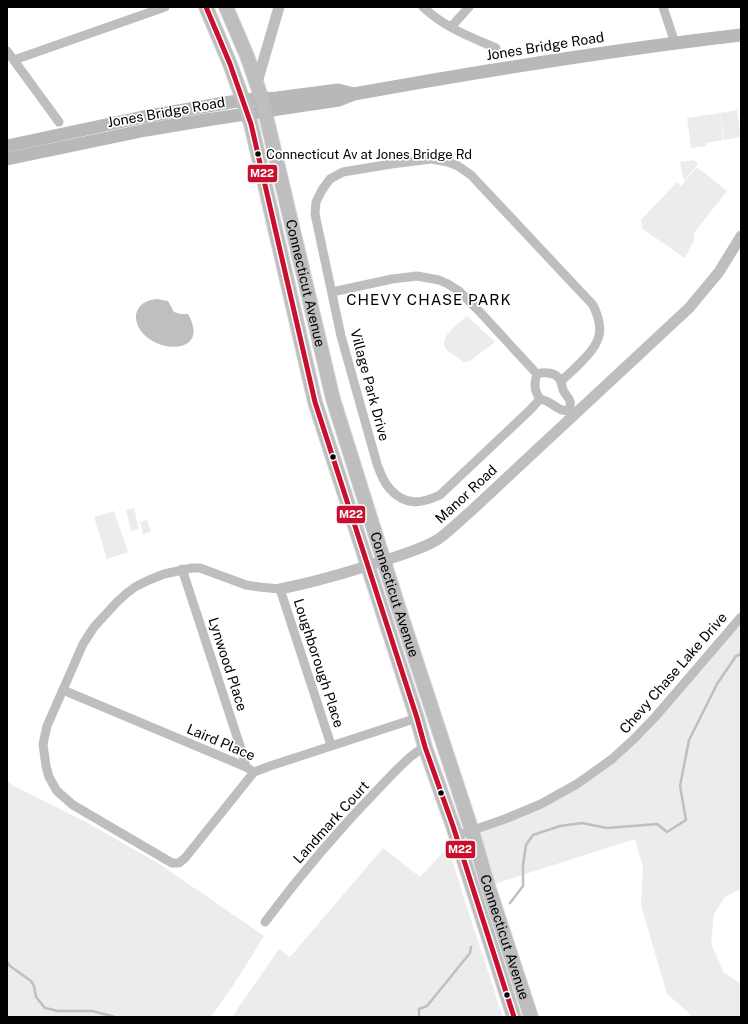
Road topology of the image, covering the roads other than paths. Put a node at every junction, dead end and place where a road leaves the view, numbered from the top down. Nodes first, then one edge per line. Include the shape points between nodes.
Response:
1 (165, 7) edge
2 (206, 7) edge
3 (226, 7) edge
4 (279, 7) edge
5 (423, 7) edge
6 (469, 7) edge
7 (663, 7) edge
8 (451, 28) junction
9 (741, 35) edge
10 (675, 43) junction
11 (496, 48) dead end
12 (7, 51) edge
13 (14, 60) junction
14 (257, 83) junction
15 (255, 102) junction
16 (247, 114) junction
17 (59, 122) dead end
18 (7, 146) edge
19 (7, 159) edge
20 (741, 236) edge
21 (332, 292) junction
22 (537, 374) junction
23 (561, 381) junction
24 (540, 399) junction
25 (571, 412) junction
26 (384, 561) junction
27 (368, 566) junction
28 (182, 569) junction
29 (280, 589) junction
30 (741, 617) edge
31 (62, 690) junction
32 (417, 718) junction
33 (331, 745) junction
34 (425, 747) junction
35 (250, 769) junction
36 (472, 831) junction
37 (456, 836) junction
38 (265, 922) dead end
39 (514, 1017) edge
40 (531, 1017) edge

1 - 13 street
2 - 15 main road, Connecticut Avenue via 230,64
3 - 14 main road, Connecticut Avenue
4 - 14 street
5 - 8 street
6 - 8 street
7 - 10 street
8 - 11 street
9 - 10 main road, Jones Bridge Road
10 - 15 main road, Jones Bridge Road via 508,67 354,94 339,100
12 - 13 street
13 - 17 street
14 - 15 main road, Connecticut Avenue
15 - 16 main road, Connecticut Avenue
15 - 18 main road, Jones Bridge Road via 143,118
15 - 26 main road, Connecticut Avenue via 333,399
16 - 19 main road, Jones Bridge Road via 146,130
16 - 27 main road, Connecticut Avenue via 315,402
20 - 25 street, Manor Road via 719,272 689,308
21 - 22 street via 409,277 439,280 459,291
21 - 23 street, Village Park Drive via 315,214 316,202 330,179 343,172 391,164 431,159 448,162 471,175 593,305 599,321 599,339 592,352
21 - 24 street, Village Park Drive via 341,336 377,464 389,488 398,496 424,502 440,495
22 - 23 street via 552,374
22 - 24 street via 535,387
23 - 25 street via 571,402
24 - 25 street
25 - 26 street, Manor Road via 439,539
26 - 27 street, Manor Road
26 - 36 main road, Connecticut Avenue
27 - 29 street, Manor Road
27 - 32 main road, Connecticut Avenue
28 - 29 street, Manor Road via 200,568 246,585
28 - 31 street, Manor Road via 149,580 117,602 86,638
28 - 35 street, Lynwood Place
29 - 33 street, Loughborough Place
30 - 36 street, Chevy Chase Lake Drive via 656,716 612,759 577,784 541,804
31 - 35 street, Laird Place
31 - 35 street, Manor Road via 47,726 43,744 49,777 57,791 73,806 172,863 179,863 185,858
32 - 33 street, Laird Place
32 - 34 main road, Connecticut Avenue
33 - 35 street, Laird Place via 270,766
34 - 37 main road, Connecticut Avenue
34 - 38 street, Landmark Court via 397,770 348,821
36 - 37 street, Chevy Chase Lake Drive
36 - 40 main road, Connecticut Avenue
37 - 39 main road, Connecticut Avenue

